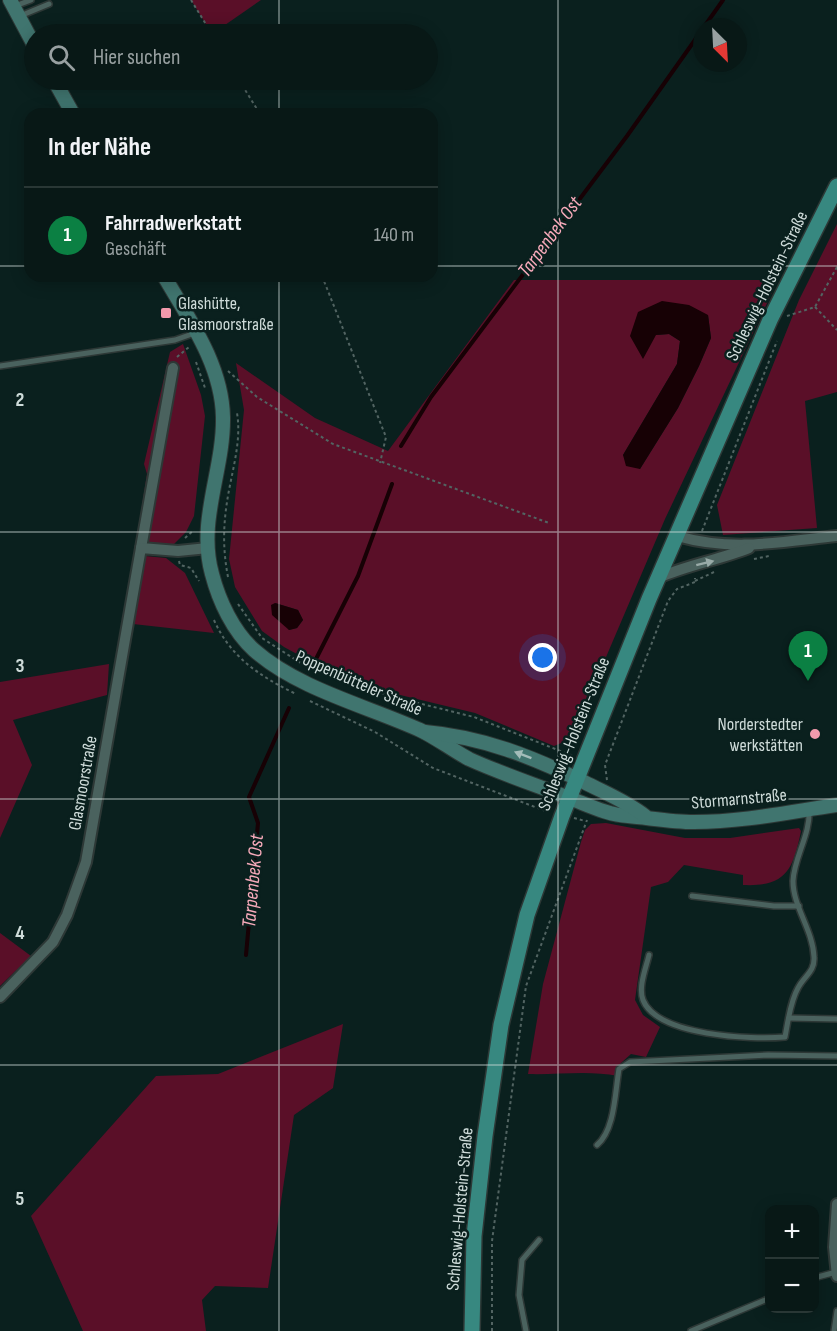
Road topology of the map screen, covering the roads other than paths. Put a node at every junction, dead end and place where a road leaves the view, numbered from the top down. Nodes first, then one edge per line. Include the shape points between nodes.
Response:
1 (31, 0) edge
2 (49, 4) dead end
3 (14, 8) edge
4 (24, 26) edge
5 (60, 90) edge
6 (70, 108) edge
7 (837, 186) edge
8 (167, 282) edge
9 (197, 333) junction
10 (0, 366) edge
11 (172, 368) road end
12 (676, 536) junction
13 (837, 536) edge
14 (752, 546) junction
15 (141, 548) junction
16 (208, 548) junction
17 (658, 578) junction
18 (423, 731) junction
19 (577, 779) junction
20 (569, 798) junction
21 (837, 805) edge
22 (809, 809) junction
23 (645, 816) junction
24 (692, 896) dead end
25 (799, 906) junction
26 (649, 955) dead end
27 (0, 997) edge
28 (789, 1018) junction
29 (837, 1019) edge
30 (837, 1056) edge
31 (597, 1146) dead end
32 (837, 1204) edge
33 (539, 1240) dead end
34 (836, 1274) edge
35 (819, 1277) edge
36 (765, 1300) edge
37 (837, 1311) edge
38 (472, 1331) edge
39 (526, 1331) edge
40 (691, 1331) edge
41 (834, 1331) edge

1 - 3 lane
2 - 3 lane
3 - 4 main road
5 - 6 main road
7 - 12 main road, Schleswig-Holstein-Straße via 770,320
8 - 9 main road, Poppenbütteler Straße
9 - 10 lane via 174,340
9 - 16 main road, Poppenbütteler Straße via 213,369 223,418 208,518
11 - 15 street, Glasmoorstraße
12 - 14 street
12 - 17 main road, Schleswig-Holstein-Straße
13 - 14 street
17 -> 14 street
15 - 16 street
15 - 27 street, Glasmoorstraße via 86,862 53,942
16 - 18 main road, Poppenbütteler Straße via 212,574 227,612 253,649 298,679
17 - 19 main road, Schleswig-Holstein-Straße
19 -> 18 main road, Poppenbütteler Straße via 476,738
18 - 20 main road, Poppenbütteler Straße via 469,759
19 - 20 main road, Schleswig-Holstein-Straße
19 - 23 main road, Stormarnstraße via 625,801
20 - 23 main road, Stormarnstraße via 629,816
20 - 38 main road, Schleswig-Holstein-Straße via 527,915 501,1025 474,1236
21 - 22 main road, Stormarnstraße
22 - 23 main road, Stormarnstraße via 751,819 695,822
22 - 25 lane via 806,836 793,880
24 - 25 lane
25 - 28 lane via 814,960 811,972 797,988
26 - 28 lane via 642,999 649,1010 685,1029 754,1040 784,1037
28 - 29 lane
30 - 31 lane via 630,1062 619,1069 609,1127
32 - 34 street
33 - 39 lane via 522,1260 519,1295
34 - 35 lane
36 - 40 lane
37 - 41 lane

